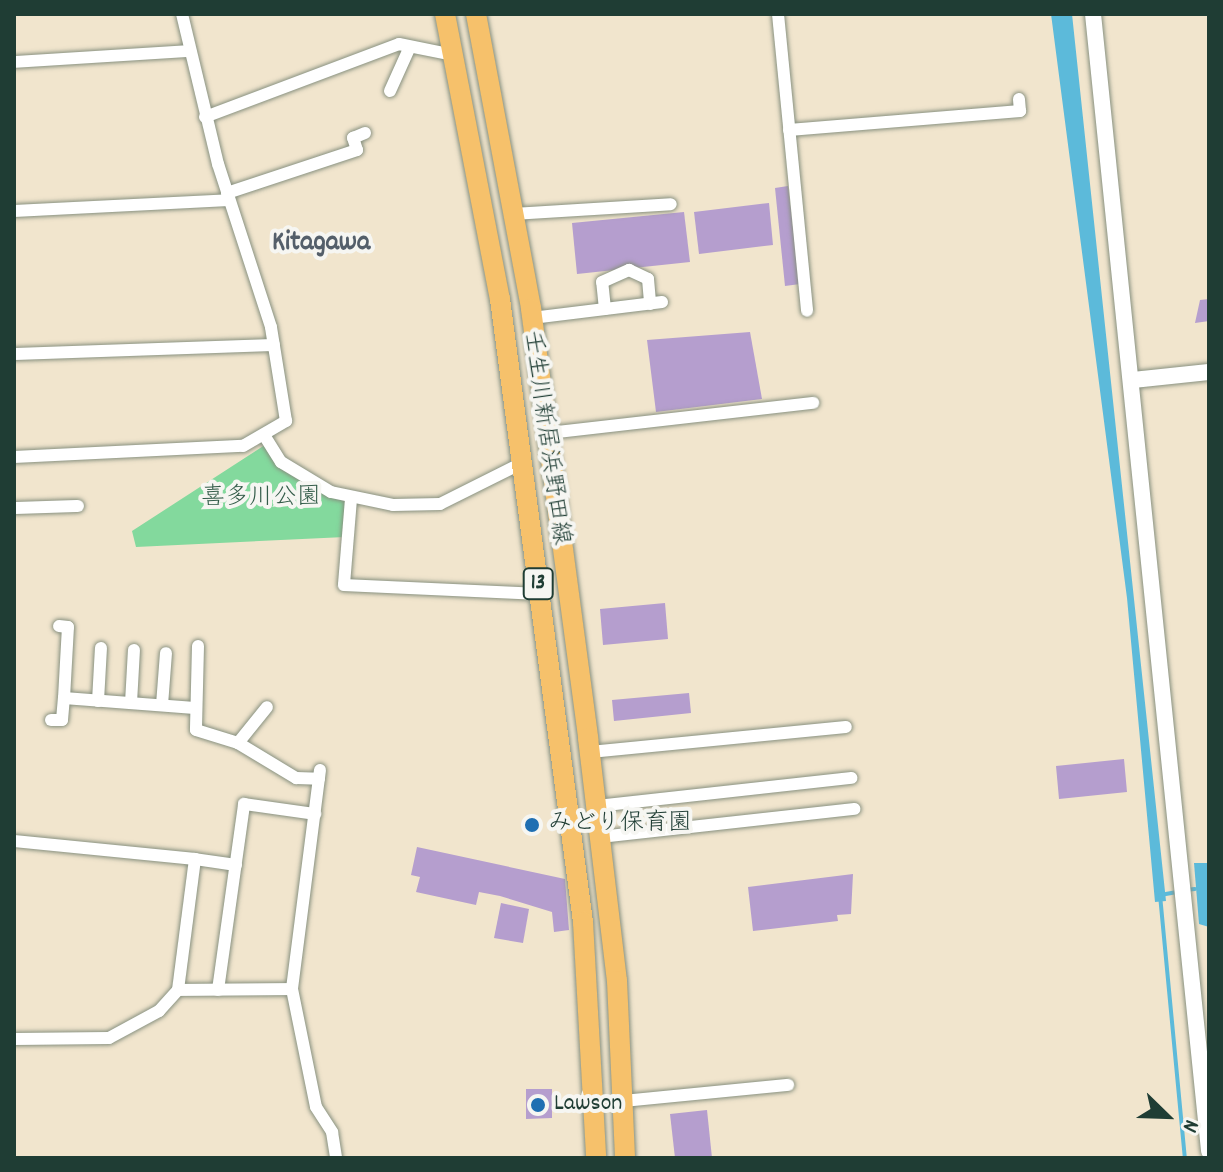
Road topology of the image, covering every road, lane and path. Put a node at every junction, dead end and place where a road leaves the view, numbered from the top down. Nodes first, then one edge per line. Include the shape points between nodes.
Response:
1 (182, 14) edge
2 (445, 14) edge
3 (476, 14) edge
4 (778, 14) edge
5 (1093, 14) edge
6 (409, 49) junction
7 (189, 51) junction
8 (453, 55) junction
9 (14, 62) edge
10 (390, 91) dead end
11 (1019, 99) dead end
12 (205, 117) junction
13 (789, 130) junction
14 (365, 133) dead end
15 (228, 196) junction
16 (671, 204) dead end
17 (14, 211) edge
18 (514, 214) junction
19 (605, 309) junction
20 (807, 311) dead end
21 (532, 318) junction
22 (274, 345) junction
23 (14, 354) edge
24 (1209, 372) edge
25 (1133, 380) junction
26 (813, 403) dead end
27 (548, 433) junction
28 (264, 435) junction
29 (14, 457) edge
30 (522, 463) junction
31 (351, 499) junction
32 (78, 506) dead end
33 (14, 508) edge
34 (540, 594) junction
35 (59, 626) dead end
36 (198, 646) dead end
37 (101, 648) dead end
38 (134, 650) dead end
39 (166, 653) dead end
40 (64, 698) junction
41 (98, 701) junction
42 (131, 703) junction
43 (162, 705) junction
44 (267, 707) dead end
45 (195, 708) junction
46 (51, 720) dead end
47 (846, 727) dead end
48 (238, 743) junction
49 (590, 752) junction
50 (851, 778) dead end
51 (597, 806) junction
52 (854, 809) dead end
53 (315, 814) junction
54 (600, 837) junction
55 (14, 841) edge
56 (195, 859) junction
57 (236, 865) junction
58 (292, 989) junction
59 (178, 990) junction
60 (218, 990) junction
61 (14, 1039) edge
62 (788, 1085) dead end
63 (624, 1101) junction
64 (1209, 1151) edge
65 (336, 1158) edge
66 (596, 1158) edge
67 (625, 1158) edge

1 - 7 street
2 - 8 main road, 壬生川新居浜野田線 / 13
3 - 18 main road, 壬生川新居浜野田線 / 13
4 - 13 street
5 - 25 street
6 - 8 street
6 - 10 street
6 - 12 street via 399,44
7 - 9 street
7 - 12 street
8 - 30 main road, 壬生川新居浜野田線 / 13
11 - 13 street via 1020,111
12 - 15 street
13 - 20 street
14 - 15 street via 353,138 357,150
15 - 17 street
15 - 22 street
16 - 18 street
18 - 21 main road, 壬生川新居浜野田線 / 13
19 - 19 street via 656,303 648,279 629,270 602,282
19 - 21 street
21 - 27 main road, 壬生川新居浜野田線 / 13
22 - 23 street
22 - 28 street via 288,413 281,427
24 - 25 street
25 - 64 street
26 - 27 street
27 - 49 main road, 壬生川新居浜野田線 / 13
28 - 29 street via 243,446
28 - 31 street via 281,462
30 - 31 street via 440,504
30 - 34 main road, 壬生川新居浜野田線 / 13
31 - 34 street via 344,585
32 - 33 street
34 - 66 main road, 壬生川新居浜野田線 / 13 via 583,922
35 - 40 street via 68,627
36 - 45 street
37 - 41 street
38 - 42 street
39 - 43 street
40 - 41 street
40 - 46 street via 62,720
41 - 42 street
42 - 43 street
43 - 45 street
44 - 48 street
45 - 48 street via 202,736
47 - 49 street
48 - 53 street via 296,778 320,774
49 - 51 main road, 壬生川新居浜野田線 / 13
50 - 51 street
51 - 54 main road, 壬生川新居浜野田線 / 13
52 - 54 street
53 - 57 street via 244,804
53 - 58 street
54 - 63 main road, 壬生川新居浜野田線 / 13
55 - 56 street
56 - 57 street
56 - 59 street
57 - 60 street
58 - 60 street
58 - 65 street via 316,1107 332,1132
59 - 60 street
59 - 61 street via 159,1011 109,1038
62 - 63 street
63 - 67 main road, 壬生川新居浜野田線 / 13

